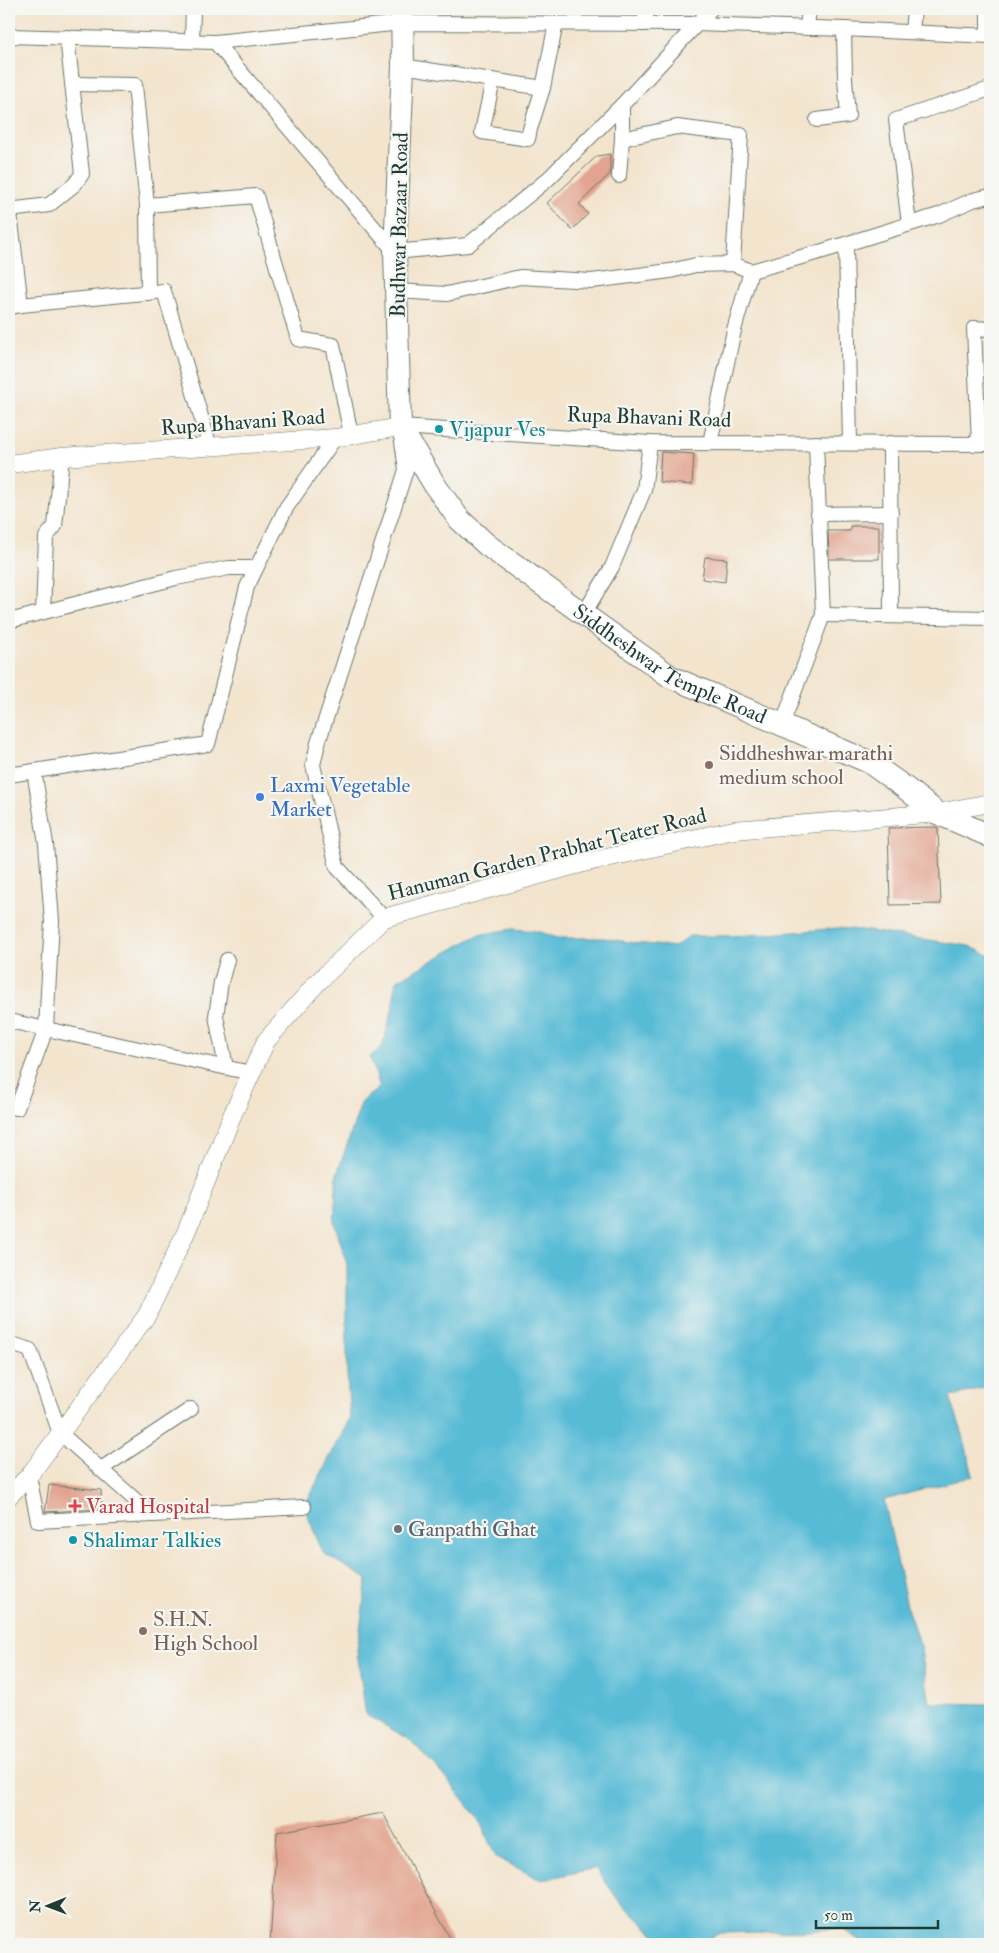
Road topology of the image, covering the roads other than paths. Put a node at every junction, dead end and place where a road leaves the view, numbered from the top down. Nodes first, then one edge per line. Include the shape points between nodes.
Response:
1 (193, 9) edge
2 (648, 9) edge
3 (704, 9) edge
4 (711, 9) edge
5 (809, 9) edge
6 (914, 9) edge
7 (988, 9) edge
8 (402, 16) edge
9 (556, 23) junction
10 (643, 24) junction
11 (695, 24) junction
12 (807, 28) junction
13 (844, 29) junction
14 (912, 32) junction
15 (9, 36) edge
16 (989, 36) edge
17 (67, 38) junction
18 (192, 41) junction
19 (215, 42) junction
20 (403, 66) junction
21 (493, 80) junction
22 (72, 84) junction
23 (543, 88) junction
24 (990, 89) edge
25 (622, 105) junction
26 (817, 120) dead end
27 (622, 139) junction
28 (619, 176) dead end
29 (990, 196) edge
30 (9, 205) edge
31 (147, 205) junction
32 (9, 210) edge
33 (909, 224) junction
34 (846, 244) junction
35 (395, 252) junction
36 (733, 264) junction
37 (751, 271) junction
38 (396, 292) junction
39 (148, 293) junction
40 (15, 306) edge
41 (990, 329) edge
42 (400, 427) junction
43 (343, 436) junction
44 (650, 443) junction
45 (710, 443) junction
46 (816, 443) junction
47 (850, 443) junction
48 (890, 444) junction
49 (984, 444) edge
50 (210, 447) junction
51 (62, 457) junction
52 (9, 464) edge
53 (818, 514) junction
54 (891, 514) junction
55 (256, 568) junction
56 (43, 612) junction
57 (583, 615) junction
58 (823, 615) junction
59 (891, 616) junction
60 (990, 618) edge
61 (9, 621) edge
62 (782, 725) junction
63 (34, 771) junction
64 (9, 775) edge
65 (990, 803) edge
66 (936, 813) junction
67 (990, 836) edge
68 (384, 918) junction
69 (228, 960) dead end
70 (9, 1021) edge
71 (46, 1029) junction
72 (226, 1067) junction
73 (251, 1072) junction
74 (9, 1107) edge
75 (9, 1343) edge
76 (191, 1408) dead end
77 (60, 1433) junction
78 (101, 1469) junction
79 (29, 1476) junction
80 (9, 1496) edge
81 (304, 1507) dead end
82 (152, 1515) junction

1 - 18 street
2 - 10 street
3 - 11 street
4 - 11 street
5 - 12 street
6 - 14 street
7 - 16 street
8 - 9 street
8 - 19 street
8 - 20 highway, Budhwar Bazaar Road
9 - 10 street
9 - 23 street
10 - 11 street
11 - 12 street
11 - 25 street
12 - 13 street
13 - 14 street
13 - 26 street via 848,116
14 - 16 street
15 - 17 street
17 - 18 street
17 - 22 street
18 - 19 street
19 - 35 street
20 - 21 street
20 - 35 highway, Budhwar Bazaar Road
21 - 23 street
21 - 23 street via 482,132 528,139
22 - 31 street via 135,86
22 - 32 street via 82,174 50,205
24 - 33 street via 896,120
25 - 27 street
25 - 35 street via 548,179 468,245
27 - 28 street
27 - 36 street via 677,127 742,135
29 - 33 street
30 - 32 street
31 - 39 street
31 - 43 street via 256,196 298,339 333,345
32 - 40 street
33 - 34 street
34 - 37 street
34 - 47 street
35 - 38 highway, Budhwar Bazaar Road
36 - 37 street
36 - 38 street via 696,265 592,281 520,277 447,294
37 - 45 street via 734,330
38 - 42 highway, Budhwar Bazaar Road
39 - 40 street
39 - 50 street via 164,291
41 - 49 street via 974,328
42 - 43 street, Rupa Bhavani Road
42 - 44 street, Rupa Bhavani Road
42 - 57 highway, Siddheshwar Temple Road via 459,519 487,545
42 - 68 street via 406,470 313,765 337,867
43 - 50 street, Rupa Bhavani Road
43 - 55 street via 286,508
44 - 45 street, Rupa Bhavani Road
44 - 57 street via 644,490 612,567
45 - 46 street, Rupa Bhavani Road
46 - 47 street, Rupa Bhavani Road
46 - 53 street
47 - 48 street, Rupa Bhavani Road
48 - 49 street, Rupa Bhavani Road
48 - 54 street
50 - 51 street, Rupa Bhavani Road
51 - 52 street, Rupa Bhavani Road
51 - 56 street via 55,526 46,536
53 - 54 street
53 - 58 street
54 - 59 street
55 - 56 street via 229,568 176,578
55 - 63 street via 247,587 208,744
56 - 61 street
57 - 62 highway, Siddheshwar Temple Road via 671,677
58 - 59 street
58 - 62 street
59 - 60 street
62 - 66 highway, Siddheshwar Temple Road via 869,762
63 - 64 street
63 - 71 street via 46,844 52,921
65 - 66 street, Hanuman Garden Prabhat Teater Road
66 - 67 highway, Siddheshwar Temple Road
66 - 68 street, Hanuman Garden Prabhat Teater Road via 734,830 583,863
68 - 73 street, Hanuman Garden Prabhat Teater Road via 316,984 266,1040
69 - 72 street via 220,982 216,1016
70 - 71 street
71 - 72 street
71 - 74 street via 17,1108
72 - 73 street
73 - 77 street, Hanuman Garden Prabhat Teater Road via 187,1230 147,1315
75 - 77 street via 30,1350
76 - 78 street
77 - 78 street
77 - 79 street, Hanuman Garden Prabhat Teater Road
78 - 82 street
79 - 80 street, Hanuman Garden Prabhat Teater Road
79 - 82 street via 38,1521
81 - 82 street

